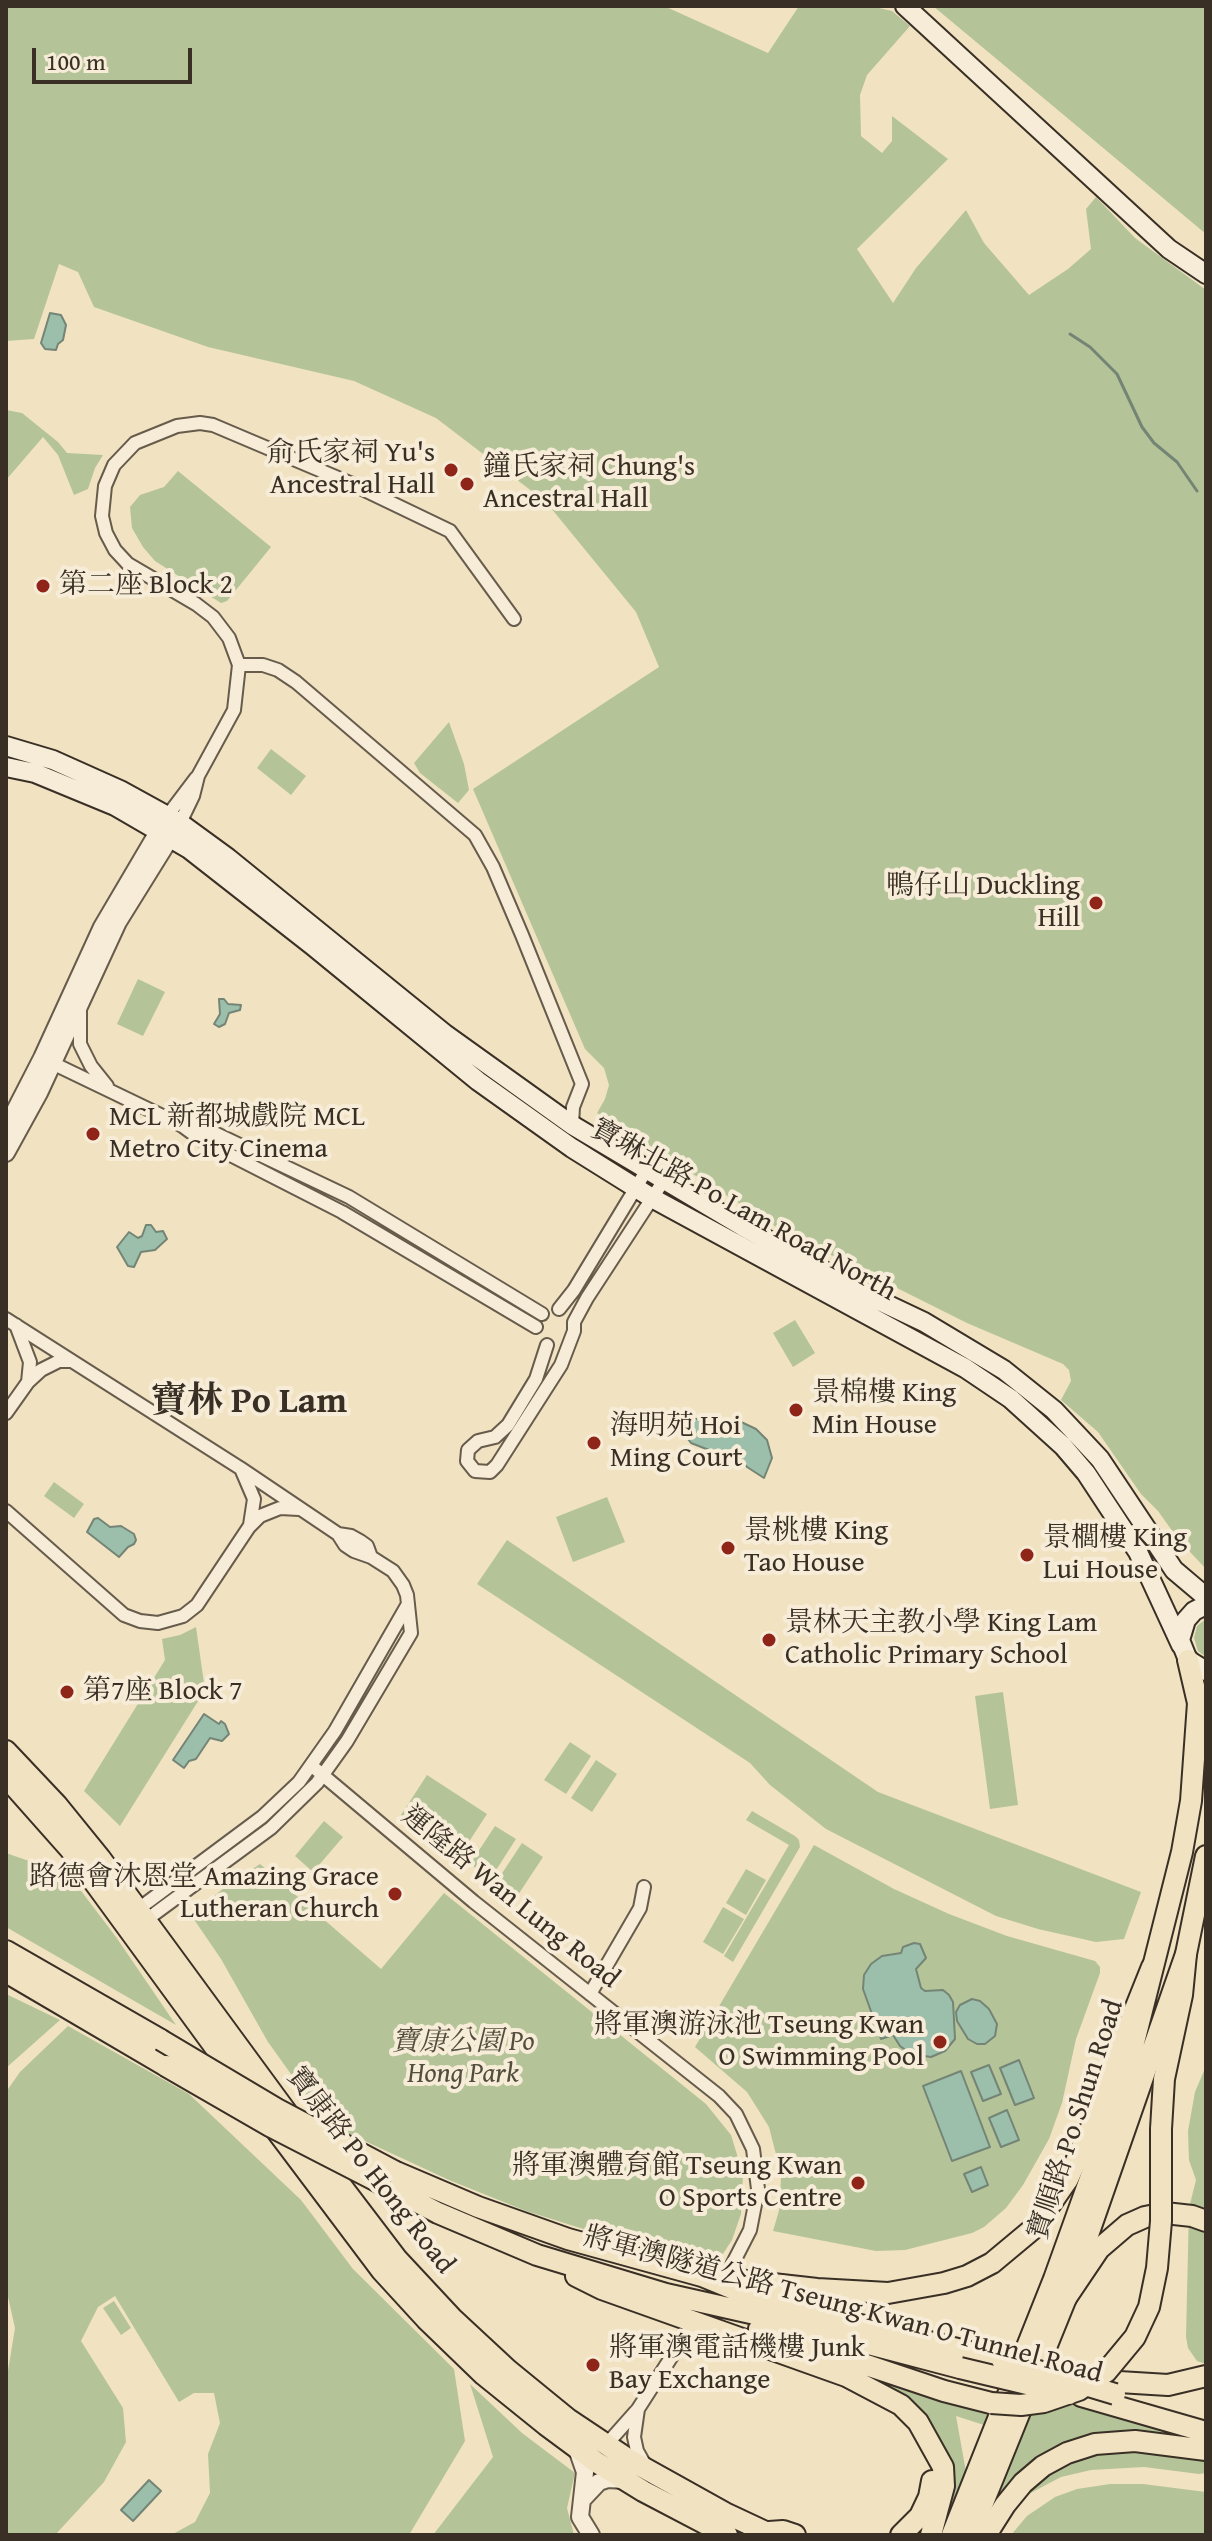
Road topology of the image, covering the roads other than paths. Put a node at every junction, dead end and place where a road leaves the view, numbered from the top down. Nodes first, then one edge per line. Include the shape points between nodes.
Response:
1 (905, 6) edge
2 (1206, 274) edge
3 (514, 619) dead end
4 (239, 665) junction
5 (6, 746) edge
6 (6, 767) edge
7 (169, 826) junction
8 (80, 1006) junction
9 (47, 1061) junction
10 (109, 1089) junction
11 (181, 1125) junction
12 (572, 1125) junction
13 (6, 1128) edge
14 (6, 1153) edge
15 (646, 1171) junction
16 (664, 1180) junction
17 (644, 1193) junction
18 (559, 1309) junction
19 (542, 1314) junction
20 (11, 1322) edge
21 (574, 1322) junction
22 (536, 1327) junction
23 (570, 1340) junction
24 (547, 1345) junction
25 (73, 1361) junction
26 (28, 1382) junction
27 (6, 1413) edge
28 (500, 1415) dead end
29 (495, 1437) junction
30 (240, 1468) junction
31 (302, 1510) junction
32 (6, 1511) edge
33 (249, 1527) junction
34 (1206, 1597) edge
35 (408, 1604) junction
36 (1206, 1605) edge
37 (1185, 1652) junction
38 (1206, 1671) edge
39 (6, 1751) edge
40 (312, 1766) junction
41 (323, 1775) junction
42 (6, 1777) edge
43 (1206, 1856) edge
44 (644, 1887) dead end
45 (134, 1920) junction
46 (6, 1951) edge
47 (1186, 1954) junction
48 (1152, 1967) junction
49 (6, 1972) edge
50 (590, 1994) junction
51 (392, 2180) junction
52 (1206, 2221) edge
53 (537, 2255) junction
54 (730, 2269) dead end
55 (702, 2276) junction
56 (666, 2294) junction
57 (1066, 2298) junction
58 (690, 2328) dead end
59 (962, 2359) junction
60 (1206, 2376) edge
61 (1117, 2388) junction
62 (638, 2409) junction
63 (1206, 2418) edge
64 (1206, 2432) edge
65 (606, 2445) junction
66 (577, 2449) junction
67 (1206, 2450) edge
68 (934, 2453) junction
69 (648, 2471) junction
70 (624, 2480) junction
71 (581, 2501) junction
72 (770, 2533) edge
73 (591, 2535) edge
74 (727, 2535) edge
75 (795, 2535) edge
76 (901, 2535) edge
77 (931, 2535) edge
78 (952, 2535) edge
79 (970, 2535) edge
80 (986, 2535) edge

1 - 2 main road via 1157,238
3 - 4 street via 450,531 224,429 200,423 177,426 146,437 120,456 105,486 103,525 128,564 213,617 229,638
4 - 7 street via 234,710 198,776 193,796
4 - 12 street via 263,665 298,683 475,835 582,1084
5 - 7 main road, 寶琳北路 Po Lam Road North via 53,760
6 - 7 main road, 寶琳北路 Po Lam Road North via 35,773
7 - 8 street
7 - 9 street via 102,927
7 - 12 main road, 寶琳北路 Po Lam Road North via 228,858 445,1034
7 - 17 main road, 寶琳北路 Po Lam Road North via 478,1081
8 - 9 street
8 - 10 street via 80,1044
9 - 10 street
9 - 13 street
9 - 14 street
10 - 11 street
11 - 19 street via 208,1130 349,1197
11 - 22 street via 375,1229
12 - 15 main road, 寶琳北路 Po Lam Road North
15 - 16 main road, 寶琳北路 Po Lam Road North
15 - 17 street
16 - 17 street
16 - 34 main road, 寶琳北路 Po Lam Road North via 1004,1370 1054,1410 1100,1459 1174,1570
17 - 18 street
17 - 21 street
17 - 37 main road, 寶琳北路 Po Lam Road North via 907,1334 1011,1399 1086,1473 1138,1552
18 - 19 street
18 - 21 street
19 - 22 street
20 - 25 street
20 - 26 street via 30,1362
21 - 23 street
22 - 24 street
23 - 24 street
23 - 29 street via 561,1365 497,1465 490,1472 475,1471 467,1461 468,1450
24 - 29 street via 536,1379
25 - 26 street via 50,1365
25 - 30 street
26 - 27 street
28 - 29 street via 502,1425
30 - 31 street
30 - 33 street via 254,1499
31 - 33 street via 267,1512
31 - 35 street via 367,1546 371,1557 399,1577
32 - 33 street via 124,1615 149,1623 175,1619 197,1605
35 - 40 street
35 - 41 street via 411,1633
36 - 37 main road via 1194,1611 1181,1631
37 - 38 main road
37 - 48 main road, 寶順路 Po Shun Road via 1198,1703 1191,1801
39 - 45 main road, 寶康路 Po Hong Road via 57,1805
40 - 41 street, 運隆路 Wan Lung Road
40 - 45 street via 262,1817
41 - 45 street via 271,1828
41 - 50 street, 運隆路 Wan Lung Road
42 - 45 main road, 寶康路 Po Hong Road
43 - 47 main road, 寶順路 Po Shun Road
44 - 50 street via 640,1908
45 - 65 main road, 寶康路 Po Hong Road via 397,2259 508,2370
45 - 66 main road, 寶康路 Po Hong Road via 382,2271 476,2367
46 - 51 main road, 將軍澳隧道公路 Tseung Kwan O Tunnel Road, bridge
47 - 56 main road, bridge via 1164,2079 1157,2268 1135,2337 1091,2384 1044,2402 1012,2405 959,2396
47 - 57 main road, 寶順路 Po Shun Road
48 - 55 main road via 1068,2179 1030,2232 992,2263 944,2283 888,2293
48 - 78 main road, 寶順路 Po Shun Road via 1122,2090 1087,2193
49 - 51 main road, 將軍澳隧道公路 Tseung Kwan O Tunnel Road, bridge via 270,2126
50 - 54 street, 運隆路 Wan Lung Road via 719,2096 743,2125 756,2162 758,2189 750,2230
51 - 53 main road, 將軍澳隧道公路 Tseung Kwan O Tunnel Road via 438,2213
51 - 55 main road, 將軍澳隧道公路 Tseung Kwan O Tunnel Road via 568,2239
52 - 57 main road via 1173,2213 1145,2217 1099,2249
53 - 56 main road, 將軍澳隧道公路 Tseung Kwan O Tunnel Road
53 - 68 main road via 602,2289 869,2387 911,2414
55 - 59 main road, 將軍澳隧道公路 Tseung Kwan O Tunnel Road
56 - 59 main road, 將軍澳隧道公路 Tseung Kwan O Tunnel Road
57 - 79 main road, 寶順路 Po Shun Road
58 - 62 street
59 - 61 main road, 將軍澳隧道公路 Tseung Kwan O Tunnel Road, bridge via 1028,2367
59 - 64 main road, 將軍澳隧道公路 Tseung Kwan O Tunnel Road, bridge
60 - 61 main road via 1182,2384
61 - 63 main road, 將軍澳隧道公路 Tseung Kwan O Tunnel Road
62 - 65 street
62 - 69 street via 635,2441
65 - 69 main road, 寶康路 Po Hong Road
66 - 70 main road, 寶康路 Po Hong Road
66 - 71 street via 585,2472
67 - 80 main road via 1125,2441 1067,2453 1023,2483
68 - 76 main road via 929,2497 920,2516
68 - 77 main road via 942,2463 944,2486
69 - 72 main road, 寶康路 Po Hong Road
70 - 71 street via 599,2482
70 - 74 main road, 寶康路 Po Hong Road
71 - 73 street via 580,2517
72 - 75 main road, 寶康路 Po Hong Road

